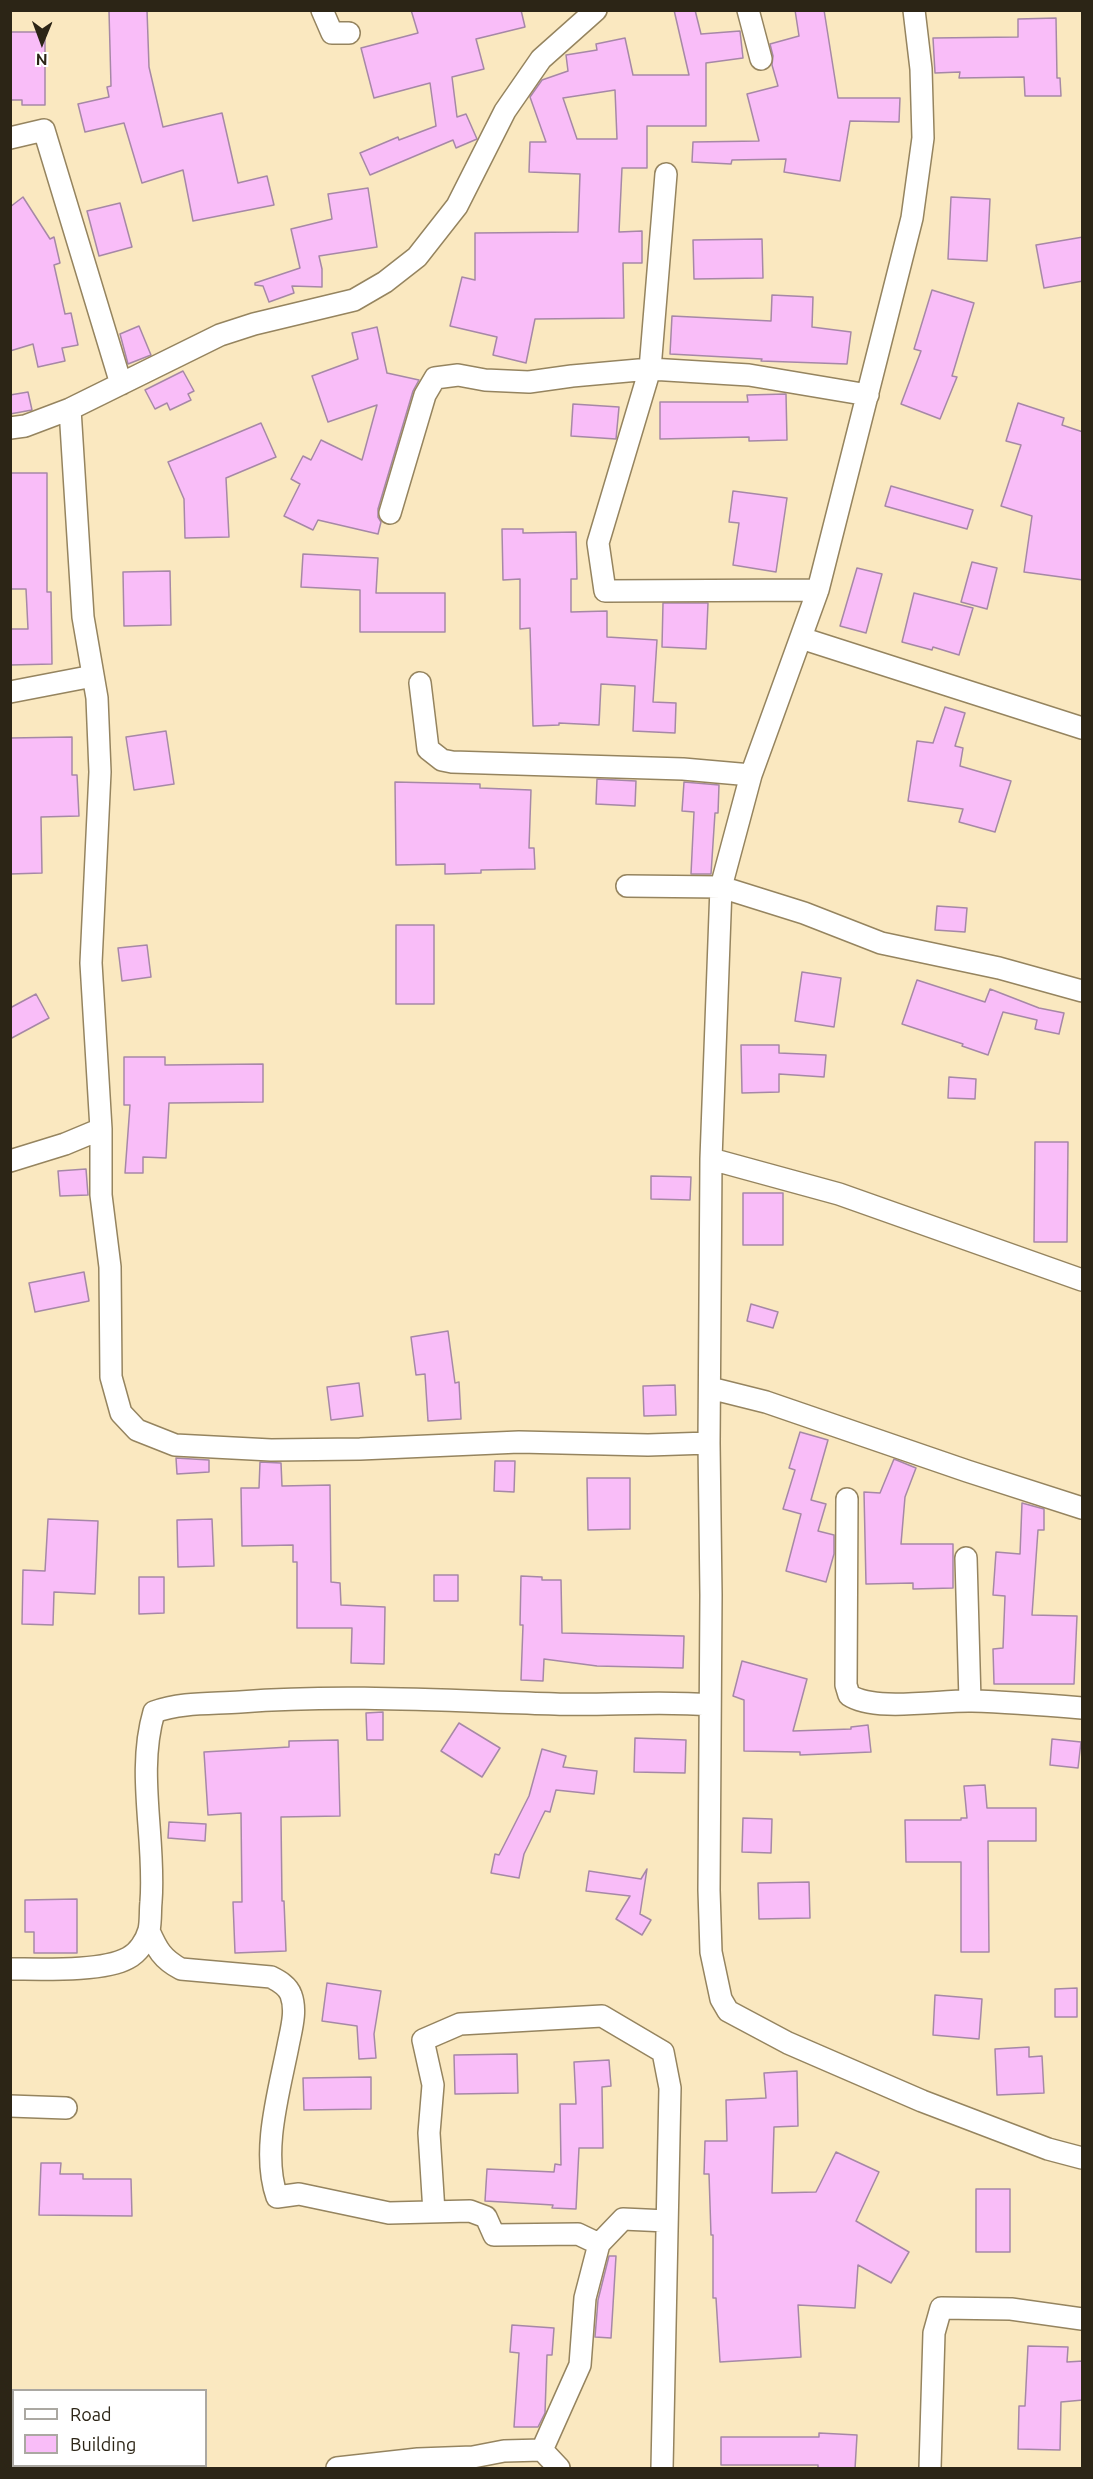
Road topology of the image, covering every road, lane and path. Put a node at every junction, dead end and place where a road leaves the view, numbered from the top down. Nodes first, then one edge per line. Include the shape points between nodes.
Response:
1 (322, 10) edge
2 (596, 10) edge
3 (748, 10) edge
4 (914, 10) edge
5 (349, 33) dead end
6 (761, 59) dead end
7 (10, 138) edge
8 (666, 174) dead end
9 (650, 369) junction
10 (121, 384) junction
11 (868, 396) junction
12 (70, 409) junction
13 (10, 428) edge
14 (390, 513) dead end
15 (818, 590) junction
16 (801, 638) junction
17 (93, 676) junction
18 (420, 683) dead end
19 (10, 692) edge
20 (1083, 728) edge
21 (751, 775) junction
22 (627, 886) dead end
23 (721, 887) junction
24 (1083, 990) edge
25 (101, 1129) junction
26 (711, 1159) junction
27 (10, 1161) edge
28 (1083, 1280) edge
29 (710, 1388) junction
30 (709, 1443) junction
31 (847, 1499) dead end
32 (1083, 1508) edge
33 (966, 1557) dead end
34 (970, 1701) junction
35 (710, 1704) junction
36 (1083, 1708) edge
37 (149, 1931) junction
38 (10, 1969) edge
39 (10, 2106) edge
40 (66, 2108) dead end
41 (1083, 2157) edge
42 (434, 2212) junction
43 (667, 2221) junction
44 (599, 2244) junction
45 (1083, 2319) edge
46 (542, 2450) junction
47 (337, 2469) edge
48 (559, 2469) edge
49 (662, 2469) edge
50 (930, 2469) edge

1 - 5 street via 332,33
2 - 10 street via 541,59 505,111 458,206 417,257 354,300 220,335
3 - 6 street
4 - 11 street via 923,138 912,218
7 - 10 street via 44,130
8 - 9 street
9 - 11 street via 748,375
9 - 14 street via 529,382 458,375 435,378 425,395
9 - 15 street via 598,543 605,591
10 - 12 street
11 - 15 street
12 - 13 street
12 - 17 street via 83,617
15 - 16 street
16 - 20 street
16 - 21 street
17 - 19 street
17 - 25 street via 100,772 91,963
18 - 21 street via 428,749 442,760
21 - 23 street
22 - 23 street
23 - 24 street via 804,913 880,943
23 - 26 street
25 - 27 street
25 - 30 street via 101,1196 110,1267 111,1377 120,1413 137,1430 175,1445 271,1450 519,1442
26 - 28 street via 839,1194
26 - 29 street
29 - 30 street
29 - 32 street via 766,1402
30 - 35 street
31 - 34 street via 849,1695 858,1701 882,1703
33 - 34 street
34 - 36 street
35 - 37 street via 289,1698 177,1704 154,1712 148,1731 153,1881
35 - 41 street via 711,1952 721,1999 728,2011 788,2043 922,2101 1048,2149
37 - 38 street via 141,1947 128,1958 107,1966
37 - 42 street via 159,1953 181,1969 271,1977 283,1983 291,1994 293,2018 270,2154 277,2197 300,2194 389,2213
39 - 40 street
42 - 43 street via 429,2133 433,2085 423,2040 460,2024 602,2016 663,2052 670,2088
42 - 44 street via 470,2211 486,2217 494,2235 578,2234
43 - 44 street via 623,2219
43 - 49 street
44 - 46 street via 585,2298 580,2365
45 - 50 street via 1011,2309 941,2308 934,2333
46 - 47 street
46 - 48 street

